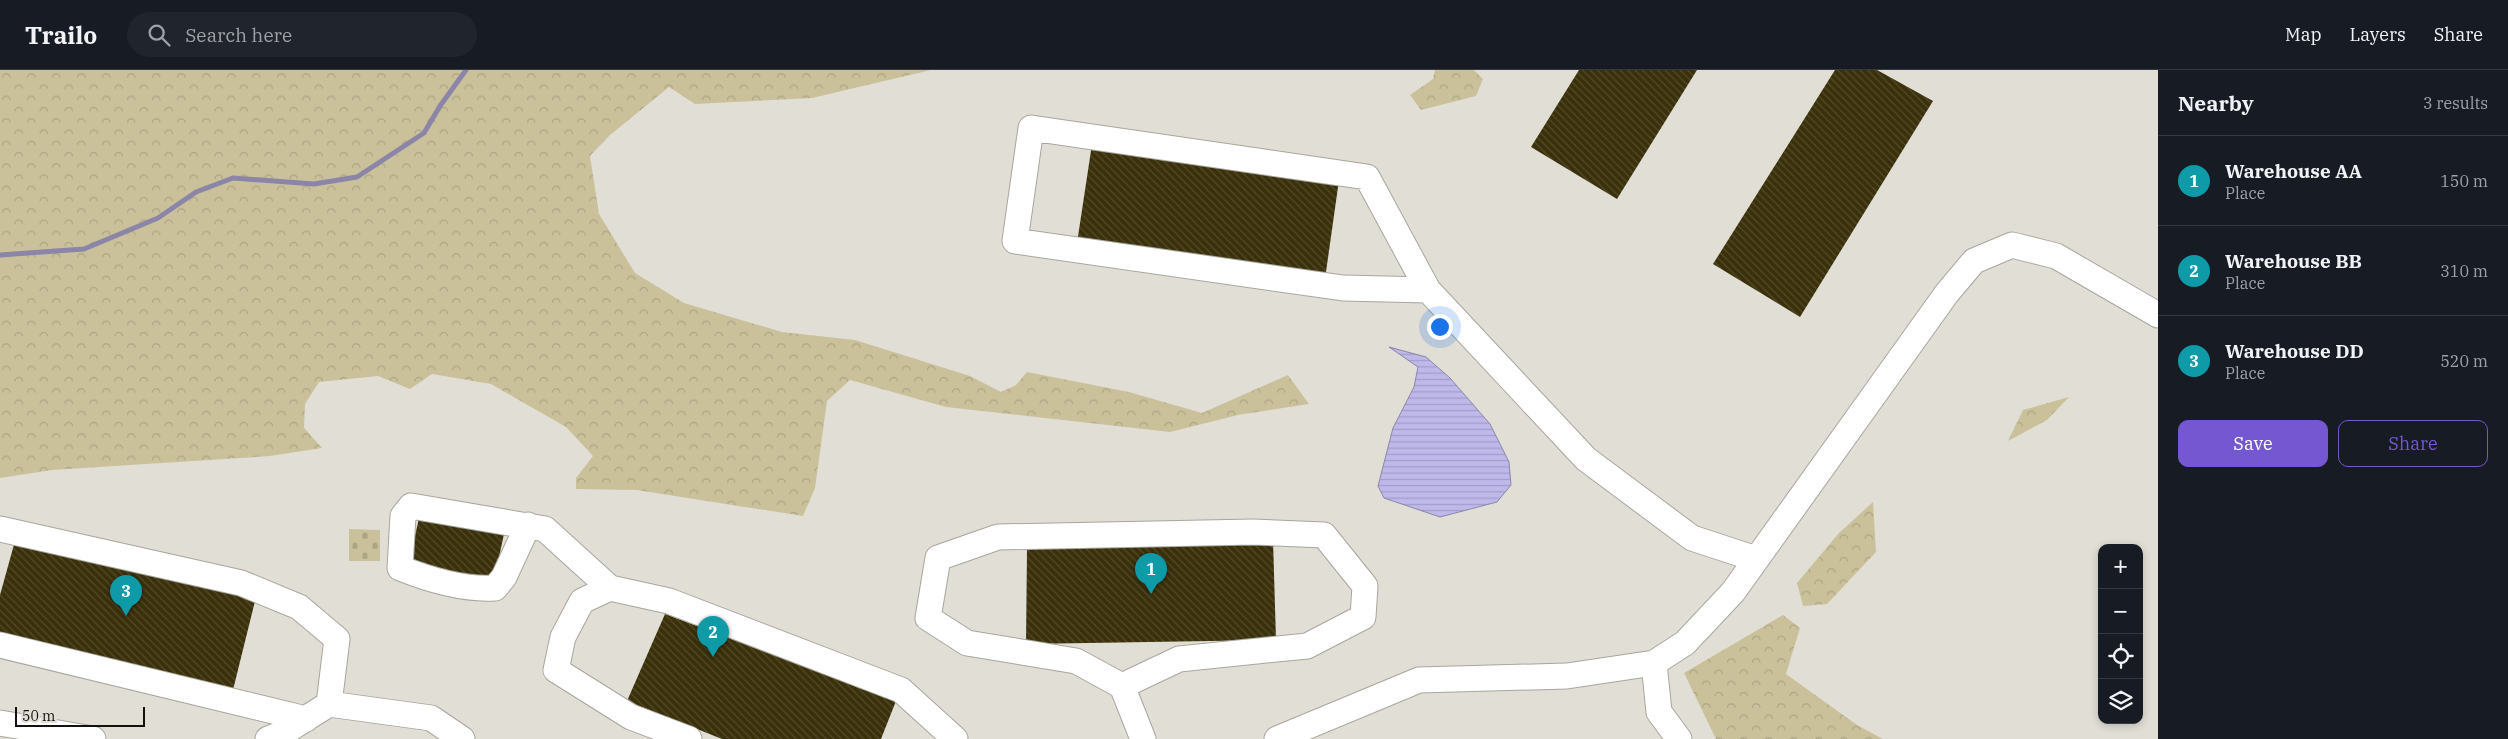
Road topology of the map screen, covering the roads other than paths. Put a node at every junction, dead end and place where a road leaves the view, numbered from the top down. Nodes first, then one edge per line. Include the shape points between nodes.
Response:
1 (1428, 290) junction
2 (2158, 315) edge
3 (528, 525) junction
4 (0, 529) edge
5 (1756, 559) junction
6 (610, 588) junction
7 (0, 645) edge
8 (1654, 663) junction
9 (1122, 686) junction
10 (329, 704) junction
11 (306, 719) junction
12 (0, 723) edge
13 (93, 739) edge
14 (268, 739) edge
15 (462, 739) edge
16 (689, 739) edge
17 (955, 739) edge
18 (1143, 739) edge
19 (1277, 739) edge
20 (1679, 739) edge

1 - 1 lane via 1367,177 1031,128 1015,241 1343,288
1 - 5 lane via 1586,458 1692,538
2 - 5 lane via 2056,256 2012,245 1974,261 1947,293
3 - 3 lane via 411,506 403,516 400,568 425,578 480,589 495,588 504,577
3 - 6 lane via 545,528
4 - 10 lane via 242,583 299,607 337,639
5 - 8 lane via 1732,592 1685,643
6 - 16 lane via 582,601 563,637 556,670 631,717
6 - 17 lane via 669,601 902,690
7 - 11 lane
8 - 19 lane via 1567,676 1419,680
8 - 20 lane via 1659,712
9 - 9 lane via 1076,662 967,644 928,618 938,558 998,537 1253,532 1324,535 1365,586 1362,617 1307,646 1180,659
9 - 18 lane
10 - 11 lane
10 - 15 lane via 431,718
11 - 14 lane
12 - 13 lane

